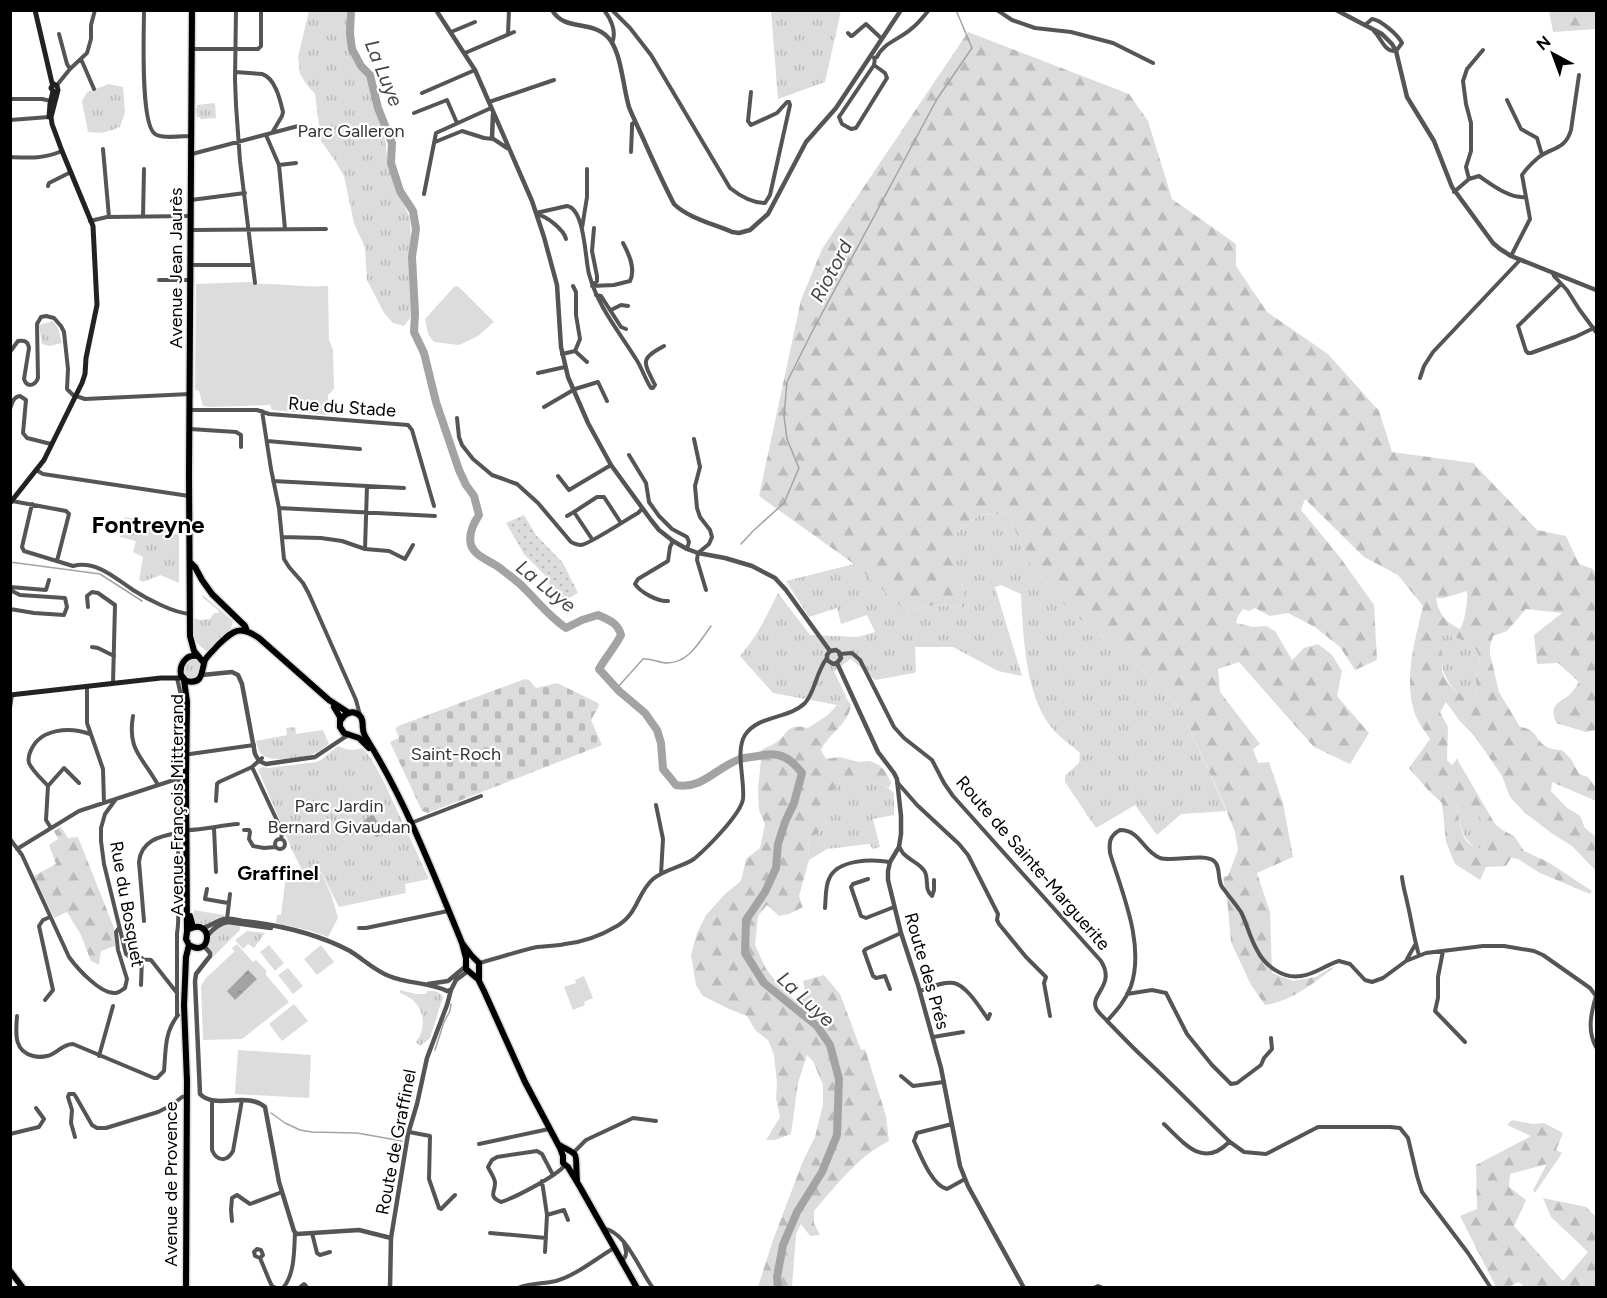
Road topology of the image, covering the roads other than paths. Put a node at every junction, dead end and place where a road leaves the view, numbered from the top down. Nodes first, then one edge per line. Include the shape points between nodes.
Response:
1 (36, 10) edge
2 (95, 10) edge
3 (144, 10) edge
4 (192, 10) edge
5 (236, 10) edge
6 (261, 10) edge
7 (436, 10) edge
8 (509, 10) edge
9 (552, 10) edge
10 (604, 10) edge
11 (612, 10) edge
12 (901, 10) edge
13 (928, 10) edge
14 (997, 10) edge
15 (1336, 10) edge
16 (475, 22) dead end
17 (1367, 26) junction
18 (451, 32) junction
19 (514, 32) dead end
20 (848, 33) dead end
21 (59, 34) dead end
22 (508, 34) junction
23 (882, 39) junction
24 (612, 43) junction
25 (192, 49) junction
26 (235, 50) junction
27 (1483, 50) dead end
28 (1396, 51) junction
29 (465, 53) junction
30 (874, 55) junction
31 (81, 59) junction
32 (1153, 63) dead end
33 (874, 64) junction
34 (70, 69) junction
35 (475, 70) junction
36 (235, 72) junction
37 (1579, 75) dead end
38 (554, 80) dead end
39 (55, 88) junction
40 (94, 89) dead end
41 (751, 92) dead end
42 (422, 93) dead end
43 (10, 99) edge
44 (1507, 100) dead end
45 (53, 101) junction
46 (491, 107) junction
47 (414, 113) dead end
48 (50, 116) junction
49 (10, 120) edge
50 (635, 122) junction
51 (457, 123) junction
52 (302, 125) dead end
53 (500, 130) junction
54 (272, 133) junction
55 (492, 133) junction
56 (266, 135) junction
57 (192, 136) junction
58 (503, 137) junction
59 (495, 140) junction
60 (239, 142) junction
61 (434, 142) junction
62 (104, 149) dead end
63 (510, 150) junction
64 (61, 151) junction
65 (631, 152) dead end
66 (192, 154) junction
67 (1542, 155) junction
68 (10, 157) edge
69 (296, 163) dead end
70 (279, 165) junction
71 (144, 169) dead end
72 (587, 169) dead end
73 (70, 173) junction
74 (1469, 179) junction
75 (48, 186) dead end
76 (1454, 192) junction
77 (245, 193) junction
78 (423, 194) dead end
79 (1526, 197) junction
80 (191, 200) junction
81 (536, 214) junction
82 (191, 216) junction
83 (109, 217) junction
84 (143, 217) junction
85 (91, 220) junction
86 (594, 228) dead end
87 (285, 229) junction
88 (326, 229) dead end
89 (581, 229) junction
90 (191, 230) junction
91 (249, 230) junction
92 (566, 239) dead end
93 (622, 243) dead end
94 (1511, 256) junction
95 (1520, 260) junction
96 (191, 265) junction
97 (252, 265) junction
98 (1553, 273) junction
99 (159, 280) dead end
100 (191, 280) junction
101 (255, 283) dead end
102 (1561, 284) junction
103 (573, 286) dead end
104 (592, 286) junction
105 (1596, 291) edge
106 (596, 296) junction
107 (628, 306) dead end
108 (611, 310) junction
109 (626, 329) dead end
110 (1595, 330) edge
111 (664, 345) dead end
112 (575, 351) junction
113 (10, 352) edge
114 (562, 354) junction
115 (587, 362) dead end
116 (565, 367) junction
117 (538, 373) dead end
118 (1420, 378) dead end
119 (573, 390) junction
120 (190, 394) junction
121 (76, 396) junction
122 (607, 400) dead end
123 (544, 407) dead end
124 (10, 409) edge
125 (190, 410) junction
126 (262, 411) junction
127 (457, 418) dead end
128 (190, 429) junction
129 (694, 439) dead end
130 (267, 441) junction
131 (51, 444) junction
132 (241, 447) dead end
133 (360, 449) dead end
134 (629, 455) dead end
135 (611, 465) junction
136 (36, 470) junction
137 (558, 476) dead end
138 (273, 481) junction
139 (367, 486) junction
140 (404, 488) dead end
141 (189, 496) junction
142 (11, 502) edge
143 (32, 504) junction
144 (434, 506) dead end
145 (279, 508) junction
146 (642, 509) junction
147 (574, 512) junction
148 (367, 513) junction
149 (435, 516) dead end
150 (567, 516) dead end
151 (621, 523) junction
152 (190, 526) junction
153 (282, 537) junction
154 (592, 539) junction
155 (673, 541) junction
156 (413, 544) dead end
157 (365, 549) junction
158 (687, 549) junction
159 (698, 553) junction
160 (57, 561) junction
161 (191, 563) junction
162 (49, 580) dead end
163 (10, 589) edge
164 (706, 590) dead end
165 (668, 601) dead end
166 (88, 607) dead end
167 (10, 609) edge
168 (189, 614) junction
169 (247, 631) junction
170 (92, 647) dead end
171 (213, 650) junction
172 (830, 651) junction
173 (840, 654) junction
174 (114, 656) junction
175 (198, 656) junction
176 (188, 657) junction
177 (827, 658) junction
178 (830, 663) junction
179 (837, 663) junction
180 (204, 665) junction
181 (180, 669) junction
182 (819, 669) junction
183 (214, 673) junction
184 (202, 675) junction
185 (167, 677) junction
186 (181, 679) junction
187 (194, 682) junction
188 (113, 684) junction
189 (87, 687) junction
190 (187, 694) junction
191 (11, 695) edge
192 (182, 700) junction
193 (330, 700) junction
194 (10, 708) edge
195 (354, 714) junction
196 (133, 716) dead end
197 (341, 720) junction
198 (363, 728) junction
199 (342, 730) junction
200 (90, 734) junction
201 (351, 735) junction
202 (335, 743) junction
203 (254, 747) junction
204 (190, 754) junction
205 (378, 757) junction
206 (260, 759) junction
207 (252, 767) junction
208 (185, 780) junction
209 (897, 782) junction
210 (79, 783) dead end
211 (158, 785) junction
212 (48, 786) junction
213 (481, 796) dead end
214 (116, 800) junction
215 (216, 801) dead end
216 (102, 804) junction
217 (656, 805) dead end
218 (105, 814) junction
219 (411, 823) junction
220 (238, 824) dead end
221 (51, 828) junction
222 (214, 828) junction
223 (188, 830) junction
224 (244, 830) dead end
225 (178, 833) junction
226 (10, 839) edge
227 (281, 839) junction
228 (276, 847) junction
229 (899, 847) junction
230 (17, 849) junction
231 (890, 862) junction
232 (216, 872) dead end
233 (663, 873) junction
234 (1402, 877) dead end
235 (868, 879) dead end
236 (934, 880) dead end
237 (207, 889) dead end
238 (230, 894) dead end
239 (228, 903) junction
240 (894, 907) junction
241 (825, 908) dead end
242 (449, 911) junction
243 (186, 915) joint
244 (50, 917) junction
245 (227, 919) junction
246 (144, 921) dead end
247 (206, 927) junction
248 (118, 928) junction
249 (358, 928) dead end
250 (190, 930) junction
251 (295, 931) junction
252 (902, 933) junction
253 (207, 936) junction
254 (462, 943) junction
255 (1416, 945) junction
256 (196, 947) junction
257 (1443, 951) junction
258 (1419, 955) junction
259 (142, 958) junction
260 (1406, 961) junction
261 (478, 964) junction
262 (468, 968) junction
263 (446, 981) junction
264 (479, 981) junction
265 (425, 984) junction
266 (141, 985) dead end
267 (448, 989) junction
268 (890, 989) dead end
269 (920, 991) junction
270 (177, 994) junction
271 (189, 994) junction
272 (1127, 994) junction
273 (45, 1000) dead end
274 (113, 1006) dead end
275 (181, 1014) junction
276 (990, 1014) dead end
277 (17, 1016) dead end
278 (1050, 1016) dead end
279 (1107, 1021) junction
280 (963, 1032) dead end
281 (188, 1035) junction
282 (933, 1037) junction
283 (1271, 1038) dead end
284 (1465, 1042) dead end
285 (1596, 1047) edge
286 (99, 1056) junction
287 (901, 1076) dead end
288 (187, 1082) junction
289 (944, 1082) junction
290 (187, 1096) junction
291 (212, 1100) junction
292 (242, 1100) junction
293 (172, 1105) junction
294 (186, 1105) junction
295 (36, 1108) dead end
296 (656, 1121) dead end
297 (952, 1124) junction
298 (1164, 1124) dead end
299 (549, 1129) junction
300 (409, 1132) junction
301 (10, 1134) edge
302 (75, 1137) dead end
303 (1230, 1142) junction
304 (479, 1144) dead end
305 (568, 1153) junction
306 (575, 1164) junction
307 (566, 1166) junction
308 (553, 1175) junction
309 (964, 1179) junction
310 (542, 1181) junction
311 (580, 1187) junction
312 (282, 1192) junction
313 (455, 1195) dead end
314 (547, 1215) junction
315 (568, 1220) dead end
316 (232, 1221) dead end
317 (603, 1229) junction
318 (296, 1233) junction
319 (312, 1233) junction
320 (490, 1233) dead end
321 (391, 1238) junction
322 (546, 1238) junction
323 (623, 1242) junction
324 (614, 1248) junction
325 (330, 1252) dead end
326 (545, 1252) dead end
327 (260, 1258) dead end
328 (621, 1261) junction
329 (10, 1271) edge
330 (10, 1278) edge
331 (306, 1286) dead end
332 (21, 1287) edge
333 (186, 1287) edge
334 (276, 1287) edge
335 (284, 1287) edge
336 (299, 1287) edge
337 (390, 1287) edge
338 (518, 1287) edge
339 (637, 1287) edge
340 (652, 1287) edge
341 (1024, 1287) edge
342 (1094, 1287) edge
343 (1103, 1287) edge
344 (1491, 1287) edge

1 - 39 main road
2 - 31 street via 91,39
3 - 57 street via 144,93 152,131 155,135
4 - 25 main road, Avenue Jean Jaurès
5 - 26 street
6 - 26 street via 261,46 257,50
7 - 18 street
8 - 22 street
9 - 24 street via 563,22 597,29
10 - 24 street via 614,33
11 - 41 street via 651,55 730,188 752,201 765,203 790,105 787,102 777,112 751,125
12 - 23 street
13 - 30 street via 912,28
14 - 32 street via 1035,28 1113,43
15 - 17 street
16 - 18 street
17 - 28 street via 1386,37
17 - 28 street via 1374,19 1384,25 1402,41
18 - 29 street
19 - 22 street
20 - 23 street via 852,36 866,24
21 - 34 street
22 - 29 street
23 - 30 street
24 - 50 street
25 - 26 street
25 - 57 main road, Avenue Jean Jaurès
26 - 36 street
27 - 74 street via 1467,69 1463,81 1471,123 1466,167
28 - 76 street via 1407,96 1434,141
29 - 35 street
30 - 33 street
30 - 50 street via 806,142 768,214 744,232 732,232 677,207
31 - 34 street
31 - 40 street
33 - 33 street via 839,117 851,129 856,128 887,78
34 - 39 street
35 - 42 street
35 - 46 street
36 - 54 street via 266,74 272,81 283,112
36 - 60 street
37 - 67 street via 1568,138 1560,147
38 - 46 street
39 - 45 main road
43 - 45 street
44 - 67 street via 1521,129 1537,138
45 - 48 main road
46 - 51 street
46 - 53 street
46 - 55 street
47 - 51 street via 447,100
48 - 49 street
48 - 64 main road
50 - 65 street
51 - 61 street via 436,133
52 - 54 street
53 - 55 street
53 - 58 street
54 - 56 street
55 - 59 street
56 - 60 street
56 - 70 street
57 - 66 main road, Avenue Jean Jaurès
58 - 59 street
58 - 63 street
59 - 61 street via 462,131
59 - 63 street
60 - 66 street
60 - 77 street
61 - 78 street
62 - 83 street
63 - 81 street
64 - 68 street via 37,158
64 - 73 main road
66 - 80 main road, Avenue Jean Jaurès
67 - 79 street via 1522,175
69 - 70 street
70 - 87 street
71 - 84 street
72 - 89 street
73 - 75 street
73 - 85 main road
74 - 76 street
74 - 79 street via 1479,176 1495,187
76 - 94 street via 1489,239
77 - 80 street
77 - 91 street
79 - 94 street via 1530,221
80 - 82 main road, Avenue Jean Jaurès
81 - 89 street via 572,207
81 - 92 street via 565,232
81 - 114 street via 557,285
82 - 84 street
82 - 90 main road, Avenue Jean Jaurès
83 - 84 street
83 - 85 street
85 - 121 main road via 97,305 85,374
86 - 104 street via 592,251 597,281
87 - 88 street
87 - 91 street
89 - 104 street
90 - 91 street
90 - 96 main road, Avenue Jean Jaurès
91 - 97 street
93 - 104 street via 632,265 632,277 614,285
94 - 95 street
95 - 98 street
95 - 118 street via 1433,352
96 - 97 street
96 - 100 main road, Avenue Jean Jaurès
97 - 101 street
98 - 102 street
98 - 105 street
99 - 100 street
100 - 120 main road, Avenue Jean Jaurès
102 - 110 street
102 - 110 street via 1518,326 1526,351
103 - 112 street via 580,333
104 - 106 street
106 - 108 street via 601,296
106 - 111 street via 651,388 655,385 646,359
107 - 108 street
108 - 109 street
112 - 114 street
112 - 115 street
113 - 121 street via 18,341 28,344 24,379 34,385 38,378 38,320 54,318 64,332 69,369 67,389
114 - 116 street
116 - 117 street
116 - 119 street
119 - 122 street via 598,382
119 - 123 street
119 - 135 street
120 - 121 street via 85,399
120 - 125 main road, Avenue Jean Jaurès
121 - 131 main road
124 - 131 street via 14,398 23,397 27,404 24,435
125 - 126 street, Rue du Stade
125 - 128 main road, Avenue Jean Jaurès
126 - 130 street
126 - 144 street, Rue du Stade via 410,426
127 - 154 street via 462,445 480,466 518,484 571,542 580,545
128 - 132 street via 236,432 241,435
128 - 141 main road, Avenue Jean Jaurès
129 - 159 street via 700,467 695,486 697,508 712,537
130 - 133 street
130 - 138 street
131 - 136 main road
134 - 158 street via 646,483 649,502 672,529 687,537
135 - 137 street via 569,490
135 - 146 street
136 - 141 street
136 - 142 main road
138 - 139 street
138 - 145 street
139 - 140 street
139 - 148 street
141 - 152 main road, Avenue Jean Jaurès
142 - 143 street
143 - 160 street via 22,547 27,553
143 - 160 street via 69,514
145 - 148 street
145 - 153 street
146 - 151 street
146 - 155 street
147 - 150 street
147 - 151 street via 601,496
147 - 154 street
148 - 149 street
148 - 157 street
151 - 154 street
152 - 161 main road, Avenue Jean Jaurès
152 - 168 main road, Avenue Jean Jaurès
153 - 157 street via 342,541
153 - 195 street via 286,563 309,594 357,703
155 - 158 street
155 - 165 street via 668,561 635,584 638,589
156 - 157 street via 405,559 389,551
158 - 159 street
159 - 164 street via 697,566
159 - 172 street via 737,561 775,578
160 - 168 street via 96,567 141,595
161 - 168 main road, Avenue Jean Jaurès
161 - 169 main road via 209,590
162 - 163 street via 46,590
163 - 167 street via 20,595 65,598 67,607 64,615
166 - 174 street via 87,596 92,592 115,605
168 - 175 main road, Avenue Jean Jaurès via 191,643
168 - 176 main road, Avenue Jean Jaurès
169 - 171 main road via 233,632
169 - 193 main road
170 - 174 street
171 - 175 main road
171 - 180 main road
172 - 173 street
172 - 177 street
173 - 179 street
173 - 279 street, Route de Sainte-Marguerite via 858,657 898,733 932,760 953,796 1101,961 1106,978 1095,1003
174 - 188 street
175 - 176 main road
175 - 180 main road
176 - 181 main road
177 - 178 street
177 - 182 street
178 - 179 street
178 - 182 street
179 - 209 street via 878,752
180 - 183 street
180 - 184 main road
181 - 185 main road
181 - 186 main road
182 - 233 street via 805,703 749,730 742,741 743,798 738,812 694,859
183 - 184 street
183 - 203 street via 232,672 240,679
184 - 187 main road
185 - 186 main road
185 - 188 main road
186 - 187 main road
186 - 190 main road, Avenue François Mitterrand
186 - 192 street
187 - 204 main road, Avenue François Mitterrand via 190,695
188 - 189 main road
189 - 191 main road
189 - 200 street
190 - 192 street
190 - 208 main road, Avenue François Mitterrand
191 - 194 street
192 - 208 street via 178,705
193 - 195 main road
193 - 197 main road
195 - 197 main road
195 - 198 main road via 363,720
196 - 211 street via 130,732 134,747
197 - 199 main road
198 - 201 main road
198 - 205 main road
199 - 201 main road
199 - 202 street
200 - 212 street via 65,729 46,734 36,742 29,752 30,764
200 - 216 street via 103,769
201 - 202 street
201 - 205 main road via 362,740
202 - 206 street via 315,758 275,763
203 - 204 street
203 - 206 street
204 - 208 main road, Avenue François Mitterrand
205 - 219 main road
206 - 207 street
207 - 215 street via 219,782
207 - 227 street via 280,827
208 - 211 street
208 - 223 main road, Avenue François Mitterrand
208 - 225 street
209 - 229 street
209 - 278 street via 968,855 998,914 999,924 1046,977
210 - 212 street via 65,767
211 - 214 street
212 - 221 street via 46,820
213 - 219 street
214 - 216 street
214 - 218 street
216 - 218 street
216 - 221 street via 79,811
217 - 233 street via 663,839
218 - 248 street, Rue du Bosquet via 102,851
219 - 242 main road
220 - 222 street
221 - 230 street
222 - 223 street
222 - 232 street
223 - 243 main road, Avenue François Mitterrand
223 - 250 main road, Avenue François Mitterrand
224 - 228 street via 249,830 253,846
225 - 246 street via 154,840 140,853
225 - 270 street
226 - 230 street, Rue du Bosquet
227 - 228 street via 276,841
227 - 228 street via 285,846
229 - 231 street
229 - 236 street via 923,869 932,896
230 - 244 street, Rue du Bosquet
231 - 240 street, Route des Prés via 888,880
231 - 241 street via 850,862 836,870 829,878
233 - 261 street via 645,888 633,912 617,926 577,942 538,947
234 - 255 street
235 - 240 street via 851,887 861,916 866,918
237 - 239 street via 205,899
238 - 239 street
239 - 245 street
240 - 252 street, Route des Prés
242 - 249 street
242 - 254 main road
243 - 250 main road, Avenue de Provence
244 - 248 street, Rue du Bosquet via 78,969 115,993 125,988 127,979 118,950
244 - 273 street via 39,926 53,990
245 - 247 street
245 - 251 street
247 - 250 main road
247 - 253 main road
248 - 259 street via 128,956
250 - 256 main road, Avenue de Provence via 186,939
251 - 253 street via 228,922
251 - 265 street via 346,949 393,978
252 - 268 street via 864,951 873,976 885,976
252 - 269 street, Route des Prés
253 - 256 main road, Avenue de Provence via 207,941
254 - 261 main road
254 - 262 main road
255 - 258 street
255 - 260 street
256 - 271 main road, Avenue de Provence via 189,957
256 - 275 main road, Avenue de Provence via 186,957
256 - 291 street via 207,956 196,976 198,1090
257 - 258 street
257 - 284 street via 1434,1011
257 - 285 street via 1504,946 1543,955 1596,996 1590,1028
258 - 260 street
259 - 266 street
259 - 270 street via 153,962
260 - 272 street via 1372,982 1350,964 1339,961 1303,976 1279,972 1257,950 1240,911 1219,883 1214,861 1162,859 1131,832 1120,830 1111,837 1109,845 1134,934 1134,972
261 - 262 main road via 477,972
261 - 262 main road via 470,959
261 - 264 main road
262 - 263 street
262 - 264 main road
262 - 267 street
263 - 265 street
263 - 267 street via 451,982
263 - 267 street, Route de Graffinel via 442,986
264 - 299 main road
265 - 267 street
267 - 300 street, Route de Graffinel via 447,1005 427,1058
269 - 276 street via 953,983 962,987 988,1019
269 - 282 street, Route des Prés
270 - 275 street
271 - 275 street via 186,1011
271 - 281 main road, Avenue de Provence
272 - 279 street
272 - 283 street via 1152,990 1166,993 1187,1034 1231,1084 1261,1065 1272,1049
274 - 286 street
275 - 281 street via 187,1016
275 - 286 street via 165,1041 164,1071 157,1078
275 - 288 main road, Avenue de Provence
277 - 286 street via 17,1042 29,1055 48,1056 73,1044
279 - 303 street, Route de Sainte-Marguerite
280 - 282 street
281 - 288 main road, Avenue de Provence
282 - 289 street, Route des Prés
287 - 289 street via 913,1086
288 - 290 main road, Avenue de Provence
289 - 297 street, Route des Prés
290 - 293 street
290 - 294 main road, Avenue de Provence
291 - 292 street
291 - 292 street via 212,1150 224,1160 233,1151
292 - 312 street via 259,1102 266,1110
293 - 294 street
293 - 302 street via 97,1128 71,1094 68,1097
294 - 333 main road, Avenue de Provence
295 - 301 street via 44,1119 39,1127
296 - 305 street via 629,1120
297 - 309 street, Route des Prés
297 - 309 street via 917,1133 914,1141 923,1163 941,1187 947,1189
298 - 303 street via 1197,1152 1215,1153
299 - 304 street
299 - 305 main road
300 - 313 street via 430,1136 429,1179 439,1208 444,1208
300 - 321 street, Route de Graffinel
303 - 344 street, Route de Sainte-Marguerite via 1244,1152 1266,1154 1318,1127 1400,1128 1408,1137 1422,1192
305 - 306 main road via 577,1157
305 - 307 main road via 563,1160
306 - 307 main road
306 - 311 main road
307 - 308 street
307 - 311 main road
308 - 310 street
308 - 310 street via 537,1151 497,1157 488,1167 497,1201
309 - 341 street, Route des Prés
310 - 314 street
311 - 317 main road
312 - 316 street via 250,1204 237,1195 232,1198
312 - 318 street
314 - 315 street via 564,1210
314 - 322 street
317 - 323 street via 609,1229
317 - 324 main road
318 - 319 street
318 - 335 street via 292,1265
319 - 321 street via 359,1230
319 - 325 street via 317,1253
320 - 322 street
321 - 337 street, Route de Graffinel
322 - 326 street
323 - 328 street via 627,1254
323 - 340 street
324 - 328 main road
324 - 338 street via 559,1280
327 - 334 street via 272,1286
328 - 339 main road
329 - 332 main road
330 - 332 main road
331 - 336 street
342 - 343 street

